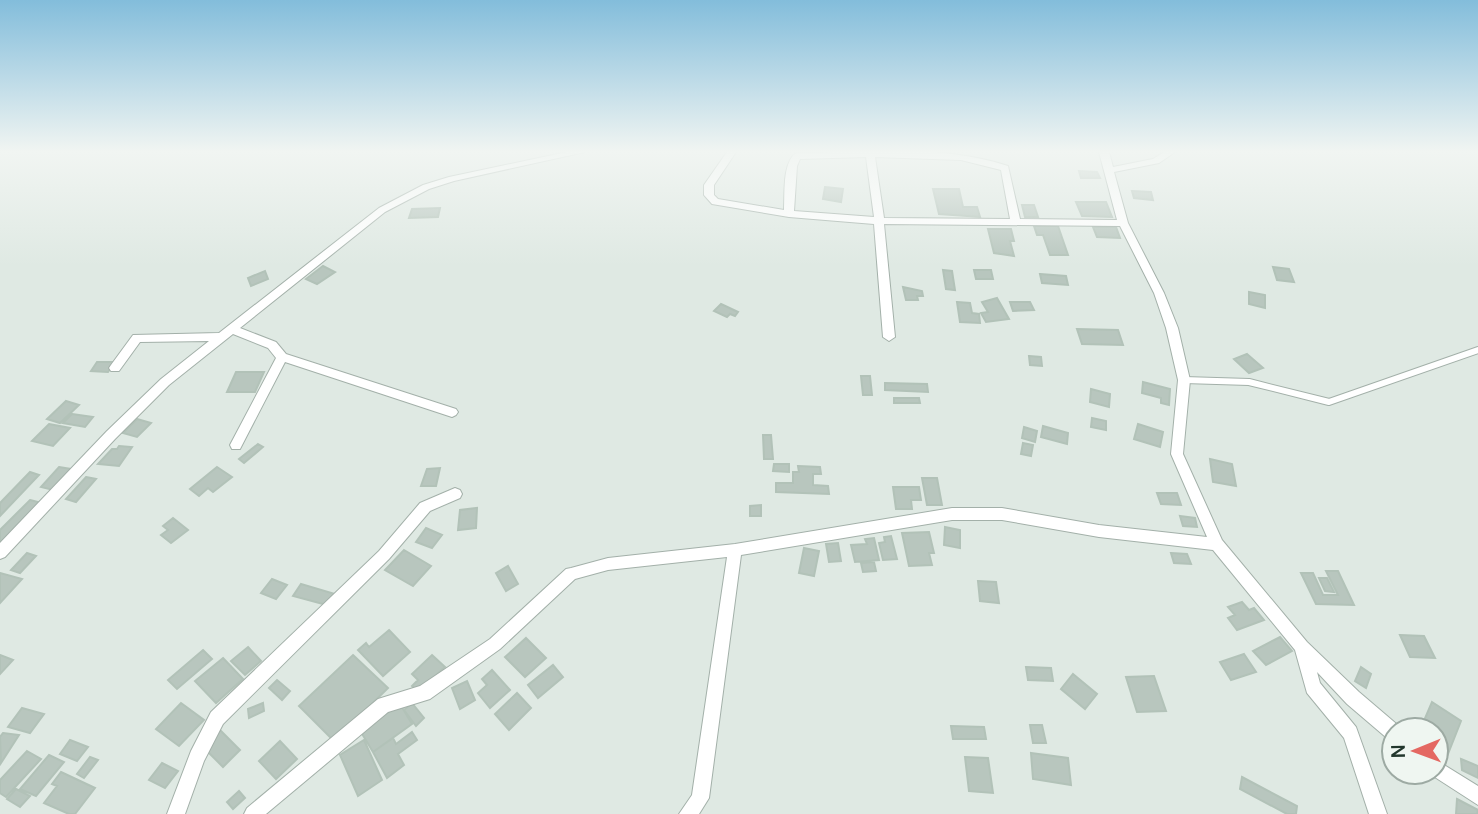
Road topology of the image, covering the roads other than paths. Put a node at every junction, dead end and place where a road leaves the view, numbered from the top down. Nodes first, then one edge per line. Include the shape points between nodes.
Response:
1 (421, 190) edge
2 (709, 190) edge
3 (791, 190) edge
4 (875, 190) edge
5 (1009, 190) edge
6 (1115, 190) edge
7 (789, 214) junction
8 (879, 222) junction
9 (1016, 223) junction
10 (1123, 223) junction
11 (228, 334) junction
12 (889, 337) dead end
13 (1478, 351) edge
14 (282, 357) junction
15 (115, 368) dead end
16 (1184, 380) junction
17 (452, 412) dead end
18 (236, 445) dead end
19 (455, 494) dead end
20 (1217, 544) junction
21 (735, 550) junction
22 (0, 553) edge
23 (1302, 648) junction
24 (1380, 721) edge
25 (1450, 777) edge
26 (1478, 796) edge
27 (176, 814) edge
28 (253, 814) edge
29 (688, 814) edge
30 (1378, 814) edge

1 - 11 street via 382,211
2 - 7 street via 715,202
3 - 7 street
4 - 8 street
5 - 9 street
6 - 10 street
7 - 8 street
8 - 9 street
8 - 12 street
9 - 10 street
10 - 16 street via 1163,304
11 - 14 street via 272,345
11 - 15 street via 137,338
11 - 22 street via 165,382
13 - 16 lane via 1329,402 1249,382
14 - 17 street
14 - 18 street
16 - 20 street via 1177,454
19 - 27 street via 425,507 384,555 218,718 197,757
20 - 21 street via 1002,514 951,514
20 - 23 street
21 - 28 street via 608,564 571,574 495,644 424,693 384,705
21 - 29 street via 700,797
23 - 24 street
23 - 30 street via 1313,687 1350,733
25 - 26 street

